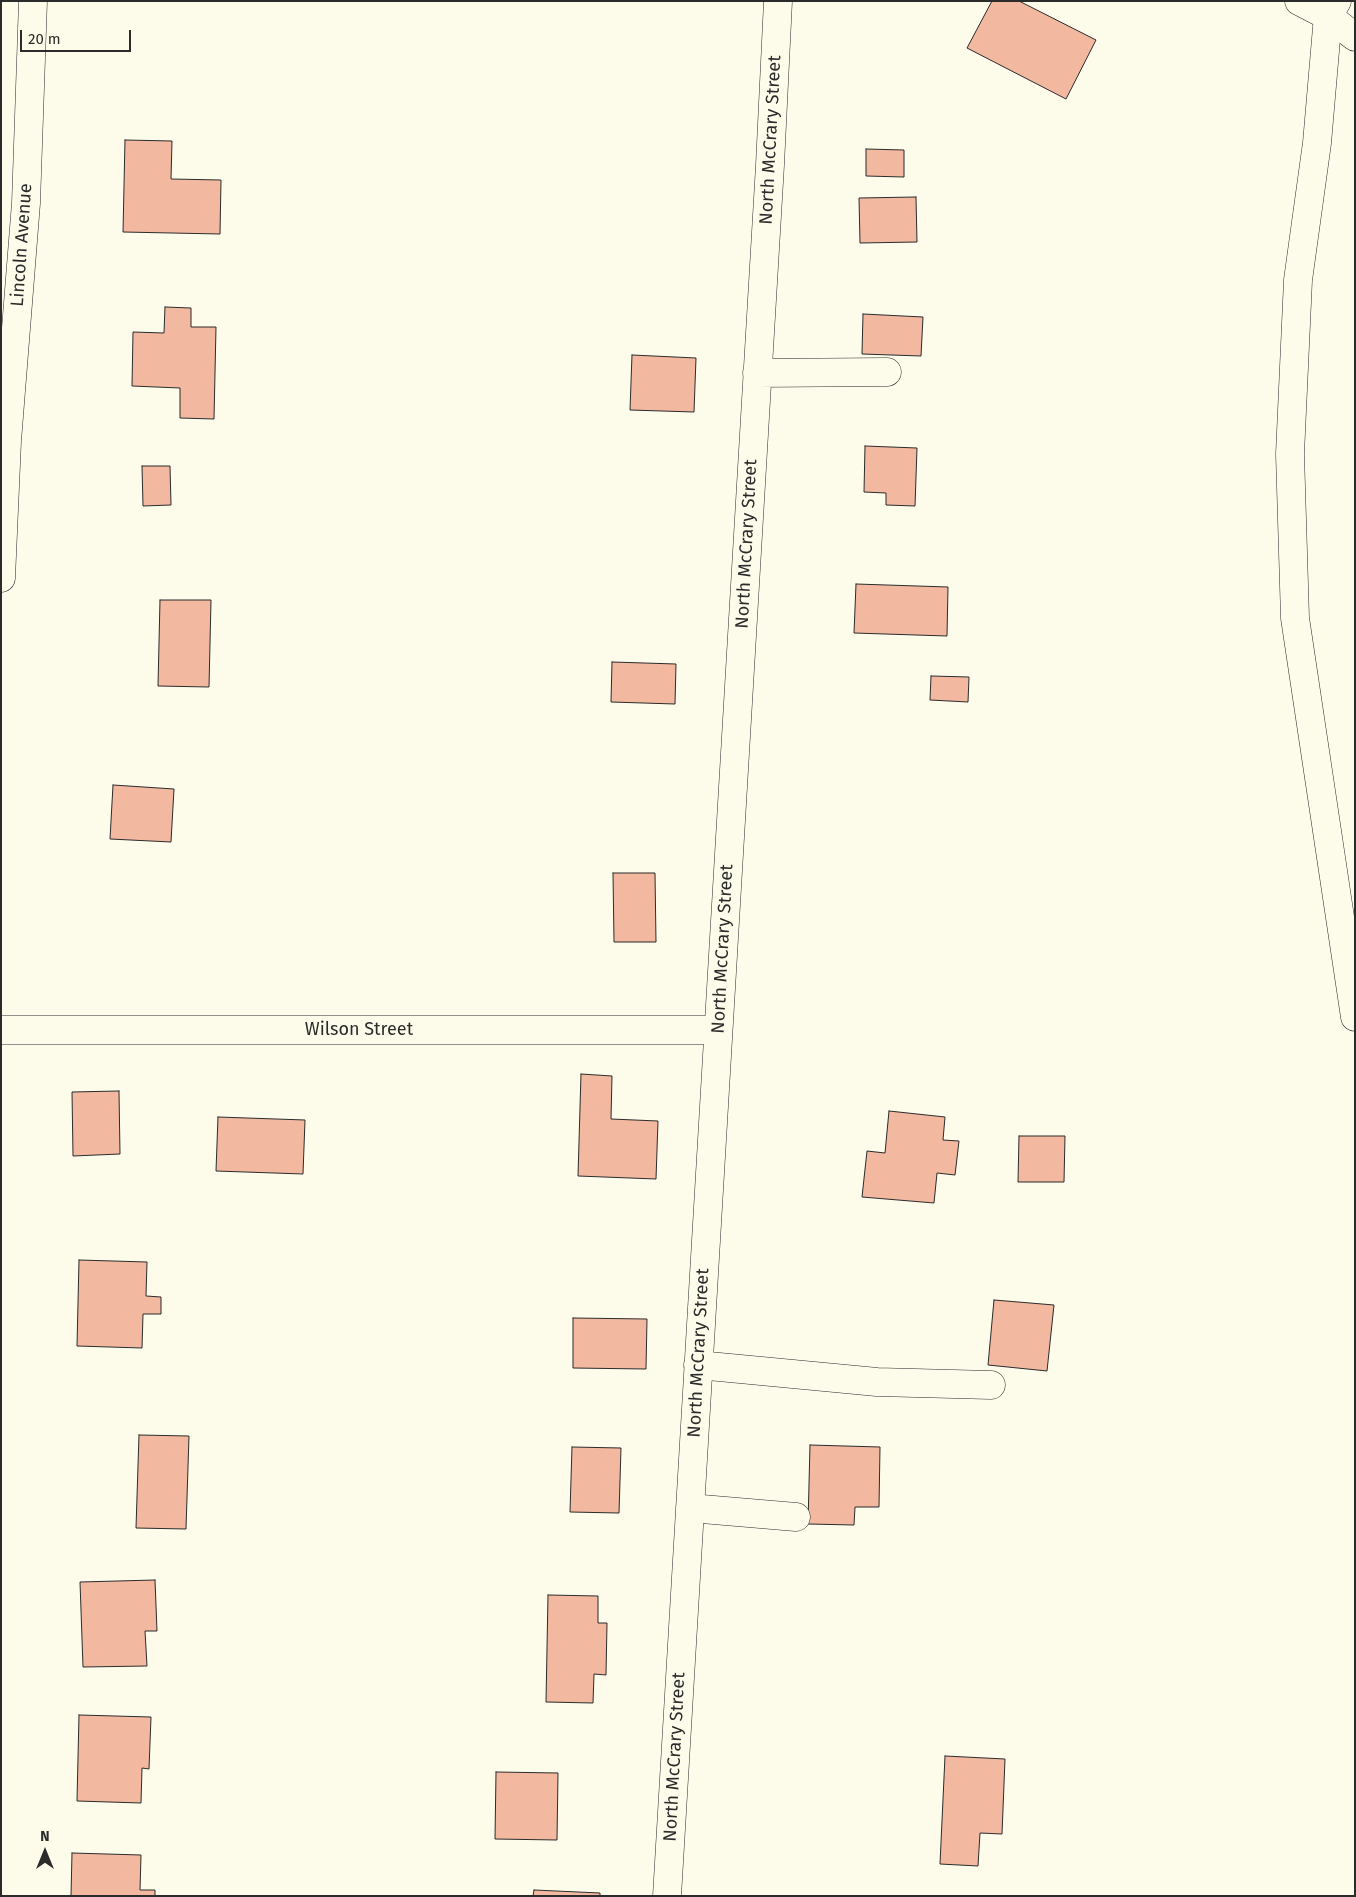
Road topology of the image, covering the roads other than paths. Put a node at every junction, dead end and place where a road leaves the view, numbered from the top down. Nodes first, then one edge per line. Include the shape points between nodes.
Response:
1 (33, 1) edge
2 (778, 1) edge
3 (1299, 1) edge
4 (1333, 9) edge
5 (1355, 37) edge
6 (887, 372) dead end
7 (757, 373) junction
8 (1, 578) edge
9 (1355, 1017) edge
10 (1, 1030) edge
11 (718, 1030) junction
12 (698, 1365) junction
13 (991, 1385) dead end
14 (690, 1508) junction
15 (796, 1517) dead end
16 (667, 1896) edge

1 - 8 main road, Lincoln Avenue via 26,203 7,441
2 - 7 main road, North McCrary Street
3 - 4 main road
4 - 5 main road
4 - 9 main road via 1298,280 1290,454 1295,618
6 - 7 main road
7 - 11 main road, North McCrary Street
10 - 11 main road, Wilson Street
11 - 12 main road, North McCrary Street
12 - 13 main road via 878,1382
12 - 14 main road, North McCrary Street
14 - 15 main road
14 - 16 main road, North McCrary Street

